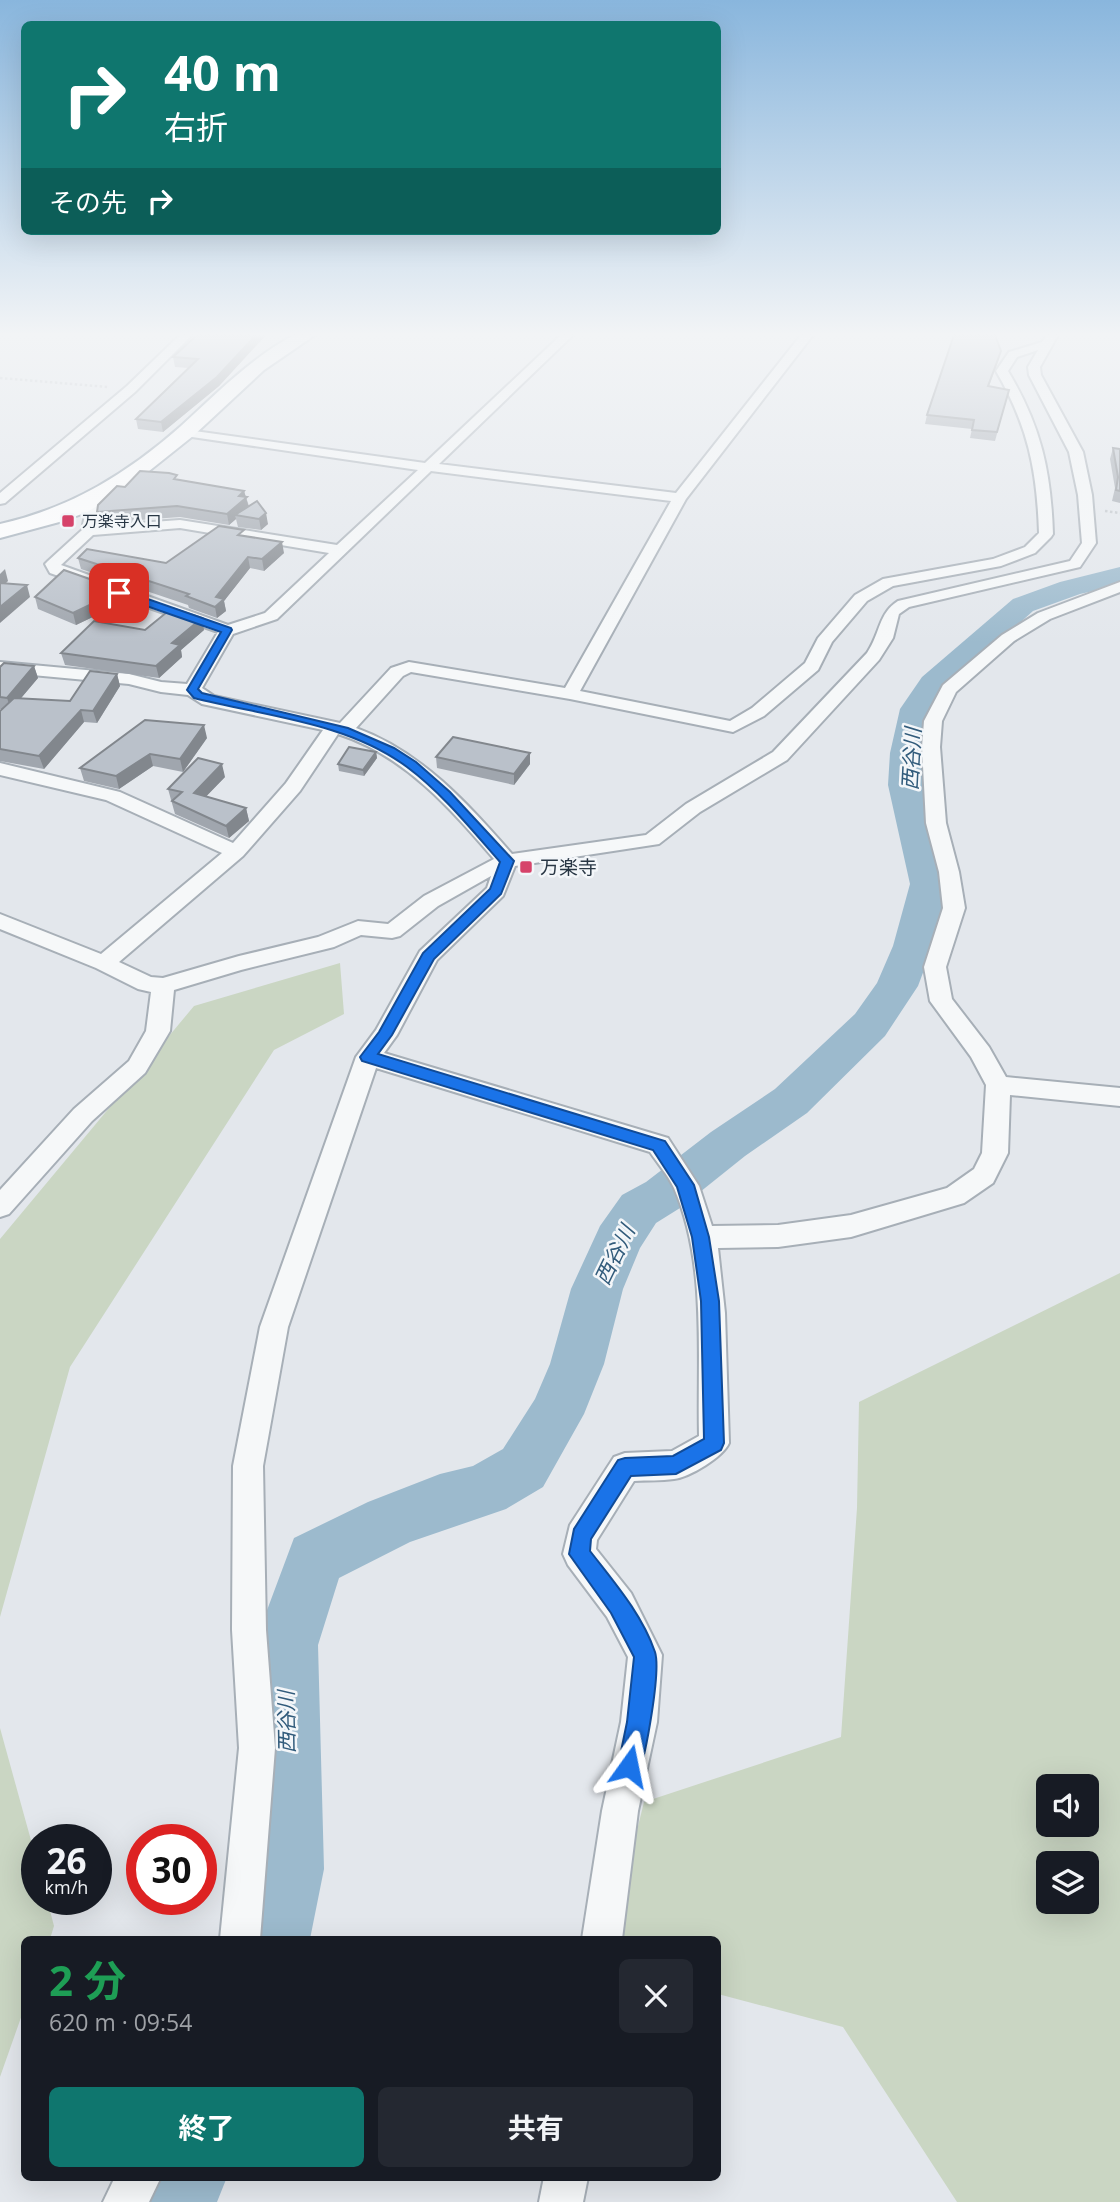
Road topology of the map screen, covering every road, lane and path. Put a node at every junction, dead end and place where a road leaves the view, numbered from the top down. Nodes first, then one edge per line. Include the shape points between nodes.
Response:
1 (73, 438) edge
2 (178, 438) edge
3 (225, 438) edge
4 (459, 438) edge
5 (727, 438) edge
6 (1034, 438) edge
7 (1068, 438) edge
8 (428, 467) junction
9 (680, 498) junction
10 (0, 500) edge
11 (93, 502) junction
12 (0, 531) edge
13 (89, 531) junction
14 (340, 550) junction
15 (1120, 587) edge
16 (227, 630) junction
17 (0, 667) edge
18 (192, 690) junction
19 (570, 694) junction
20 (339, 729) junction
21 (0, 769) edge
22 (236, 852) junction
23 (507, 861) junction
24 (0, 921) edge
25 (104, 963) junction
26 (163, 986) junction
27 (368, 1057) junction
28 (998, 1085) junction
29 (1120, 1097) edge
30 (0, 1207) edge
31 (701, 1237) junction
32 (240, 1936) edge
33 (602, 1936) edge
34 (137, 2181) edge
35 (565, 2181) edge
36 (125, 2202) edge
37 (561, 2202) edge

1 - 10 street
2 - 11 main road
3 - 8 street
4 - 8 street
5 - 9 street
6 - 19 street via 1045,487 1046,534 1030,550 996,563 888,582 861,598 824,641 811,666 758,712 733,727
7 - 23 street via 1076,452 1088,519 1089,543 1075,564 904,604 892,612 885,638 873,656 780,756 693,808 652,840
8 - 9 street
8 - 14 street
9 - 19 street
11 - 12 main road via 47,521
11 - 13 street
13 - 14 street via 180,524
13 - 16 street via 53,564 55,570
14 - 16 street via 271,616
15 - 28 street via 1044,616 1008,638 949,689 933,721 930,747 936,823 954,908 935,967 941,1001 981,1053
16 - 18 street
17 - 18 street
18 - 20 street via 208,700
19 - 20 street via 409,667 397,672
20 - 22 street
20 - 23 street via 368,739 412,765
21 - 22 street via 113,796
22 - 25 street
23 - 26 street via 431,901 392,931 358,928 280,956
23 - 27 street via 496,891 428,956
24 - 25 street
25 - 26 street via 146,984
26 - 30 street via 158,1031 137,1067 83,1115
27 - 31 street via 659,1145 685,1185
27 - 32 street via 274,1327 248,1466 249,1630 257,1748
28 - 29 street
28 - 31 street via 995,1153 984,1176 955,1196 851,1226 778,1236
31 - 33 street via 710,1301 714,1443 676,1465 625,1467 581,1536 579,1554 619,1605 645,1655 639,1722 620,1811
34 - 36 street
35 - 37 street

